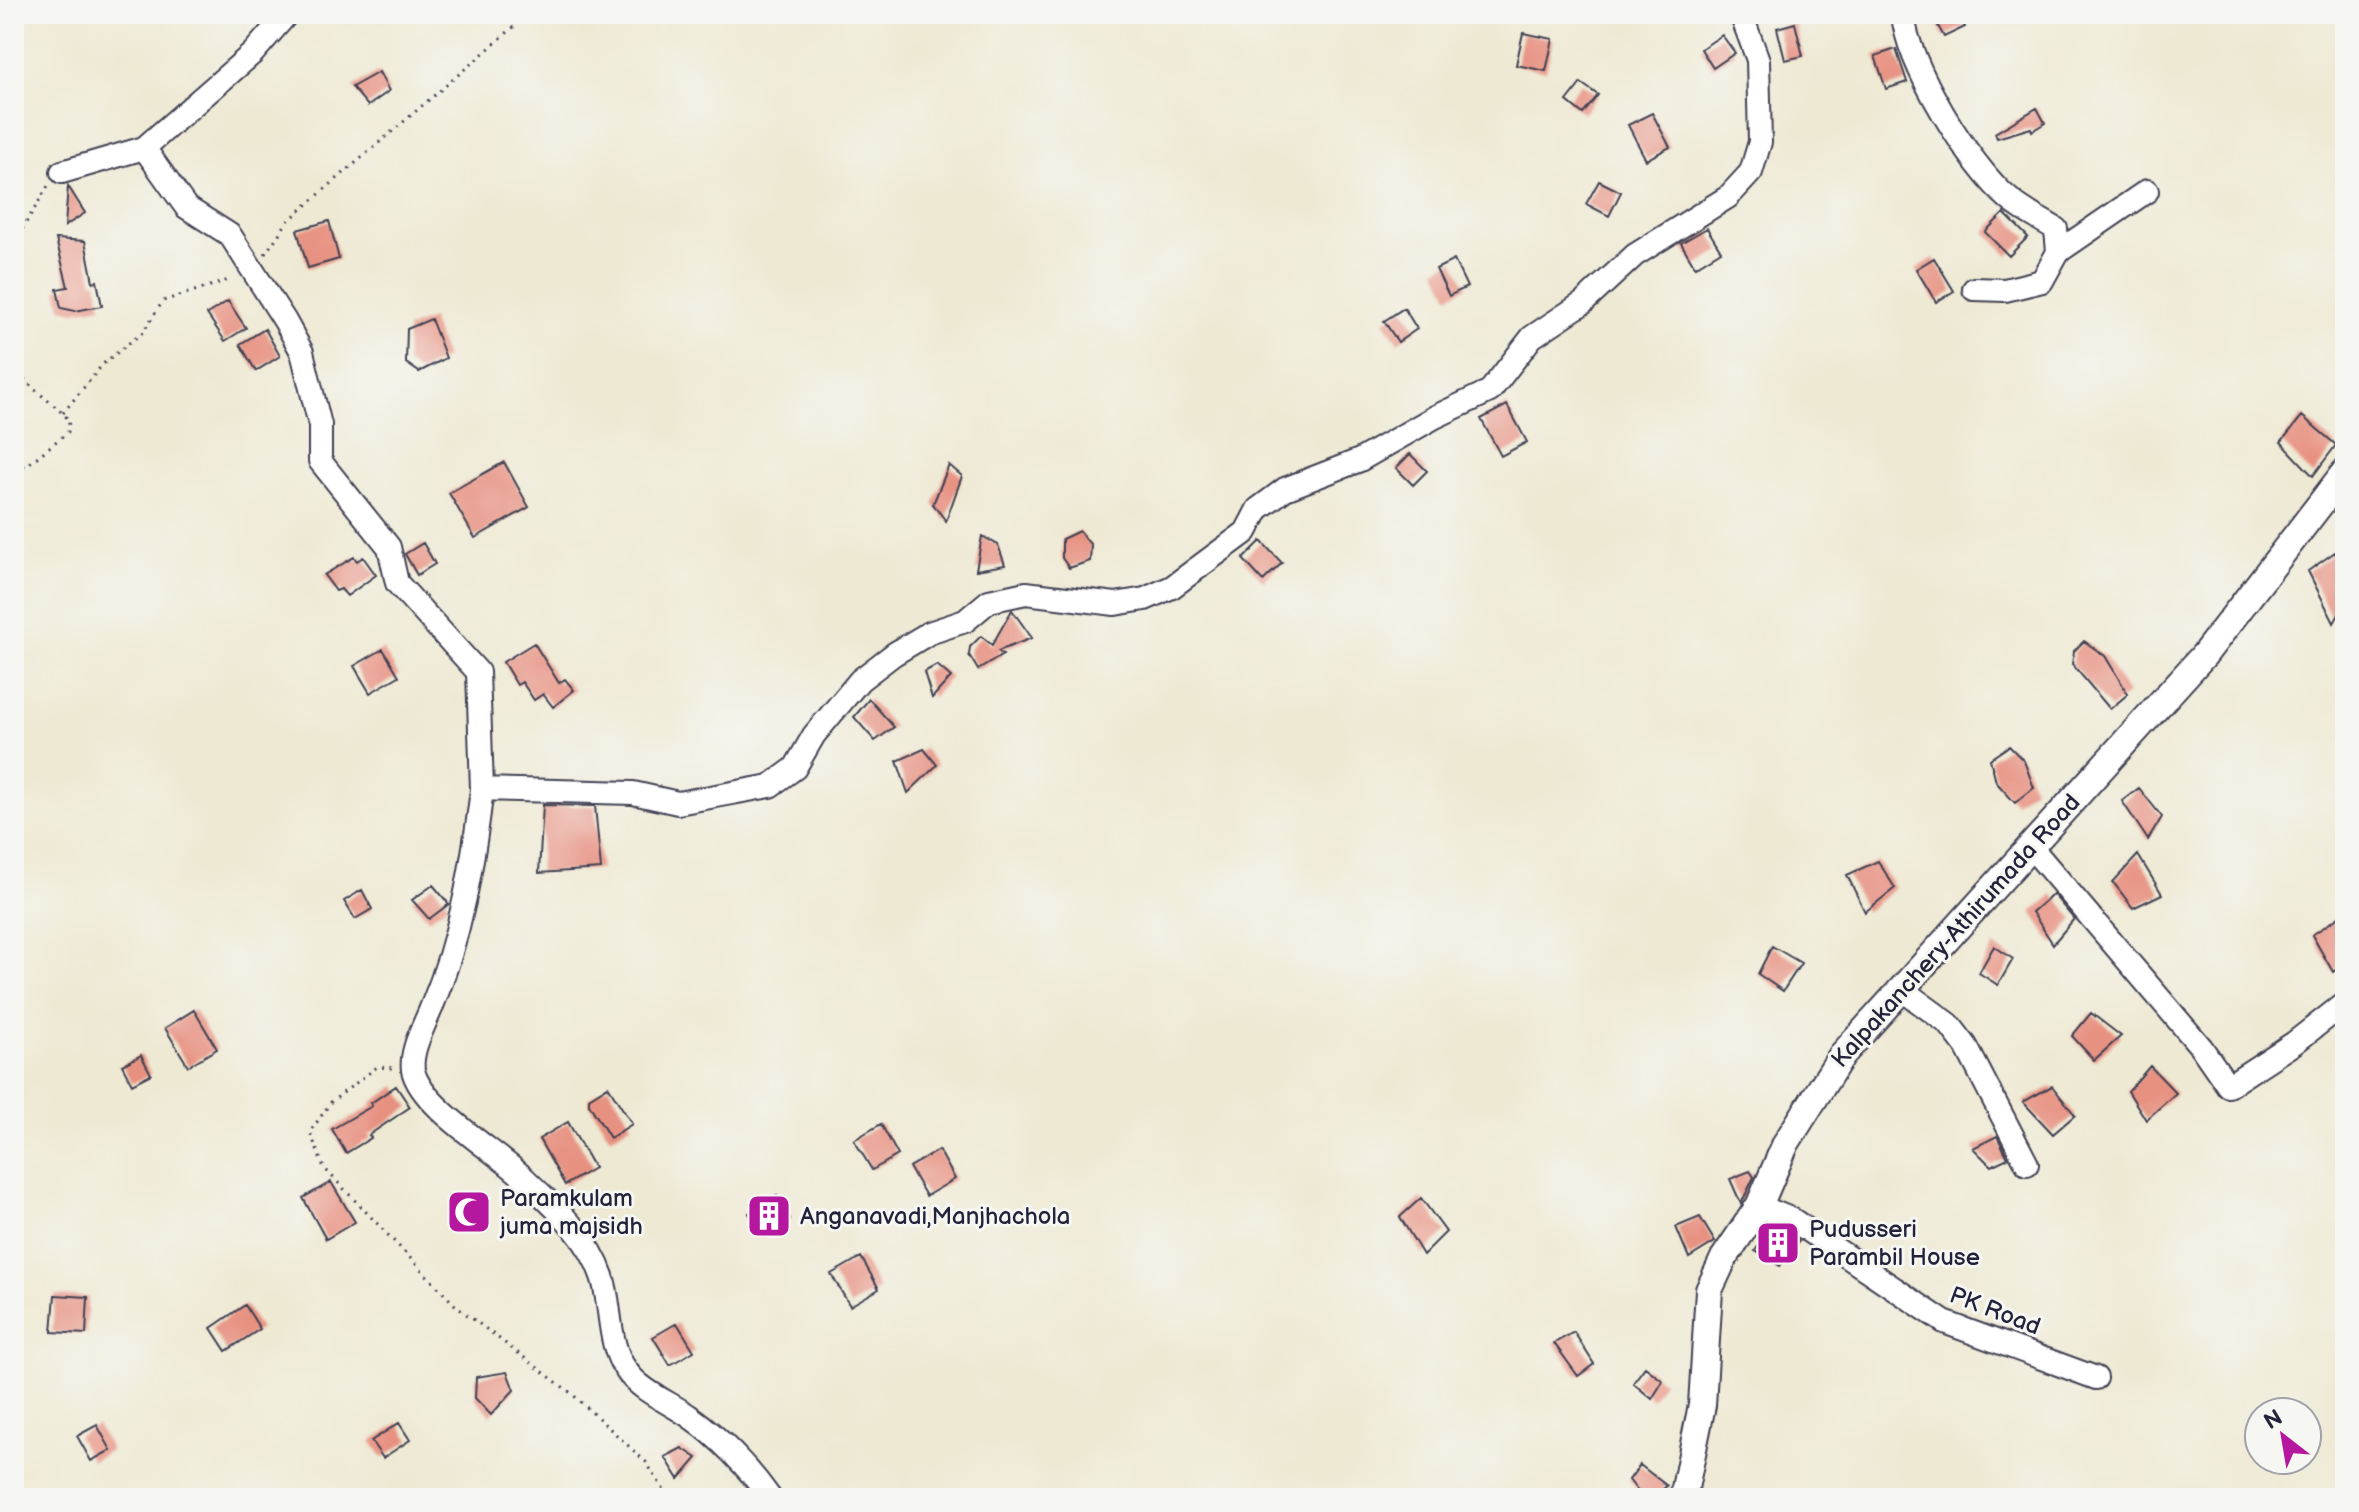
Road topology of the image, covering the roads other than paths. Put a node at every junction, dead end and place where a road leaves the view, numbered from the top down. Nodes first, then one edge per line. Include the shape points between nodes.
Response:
1 (287, 14) edge
2 (1741, 14) edge
3 (1903, 14) edge
4 (144, 148) junction
5 (62, 172) road end
6 (2147, 191) dead end
7 (2058, 252) junction
8 (1974, 289) dead end
9 (2345, 472) edge
10 (482, 789) junction
11 (2031, 847) junction
12 (1901, 989) junction
13 (2345, 1003) edge
14 (2027, 1164) dead end
15 (1759, 1206) junction
16 (2096, 1378) dead end
17 (770, 1498) edge
18 (1683, 1498) edge

1 - 4 street via 253,53
2 - 10 street via 1758,60 1760,142 1751,172 1728,197 1635,255 1583,303 1532,337 1490,391 1360,460 1285,489 1258,509 1246,532 1172,587 1115,604 1026,593 989,601 965,621 929,633 860,680 814,735 795,768 770,786 678,803 633,793
3 - 7 street via 1919,66 1959,138 2008,198 2056,229
4 - 5 street
4 - 10 street via 186,207 230,235 302,352 320,425 320,461 389,547 397,583 478,672
6 - 7 street
7 - 8 street via 2042,281 2005,290
9 - 11 street, Kalpakanchery-Athirumada Road via 2204,655
10 - 17 street via 471,879 413,1069 428,1100 521,1176 582,1235 603,1277 625,1370 692,1418 754,1475
11 - 12 street, Kalpakanchery-Athirumada Road
11 - 13 street via 2228,1086
12 - 14 street via 1949,1024 1966,1046
12 - 15 street, Kalpakanchery-Athirumada Road via 1811,1099
15 - 16 street, PK Road via 1793,1220 1944,1322
15 - 18 street, Kalpakanchery-Athirumada Road via 1709,1290 1702,1405

